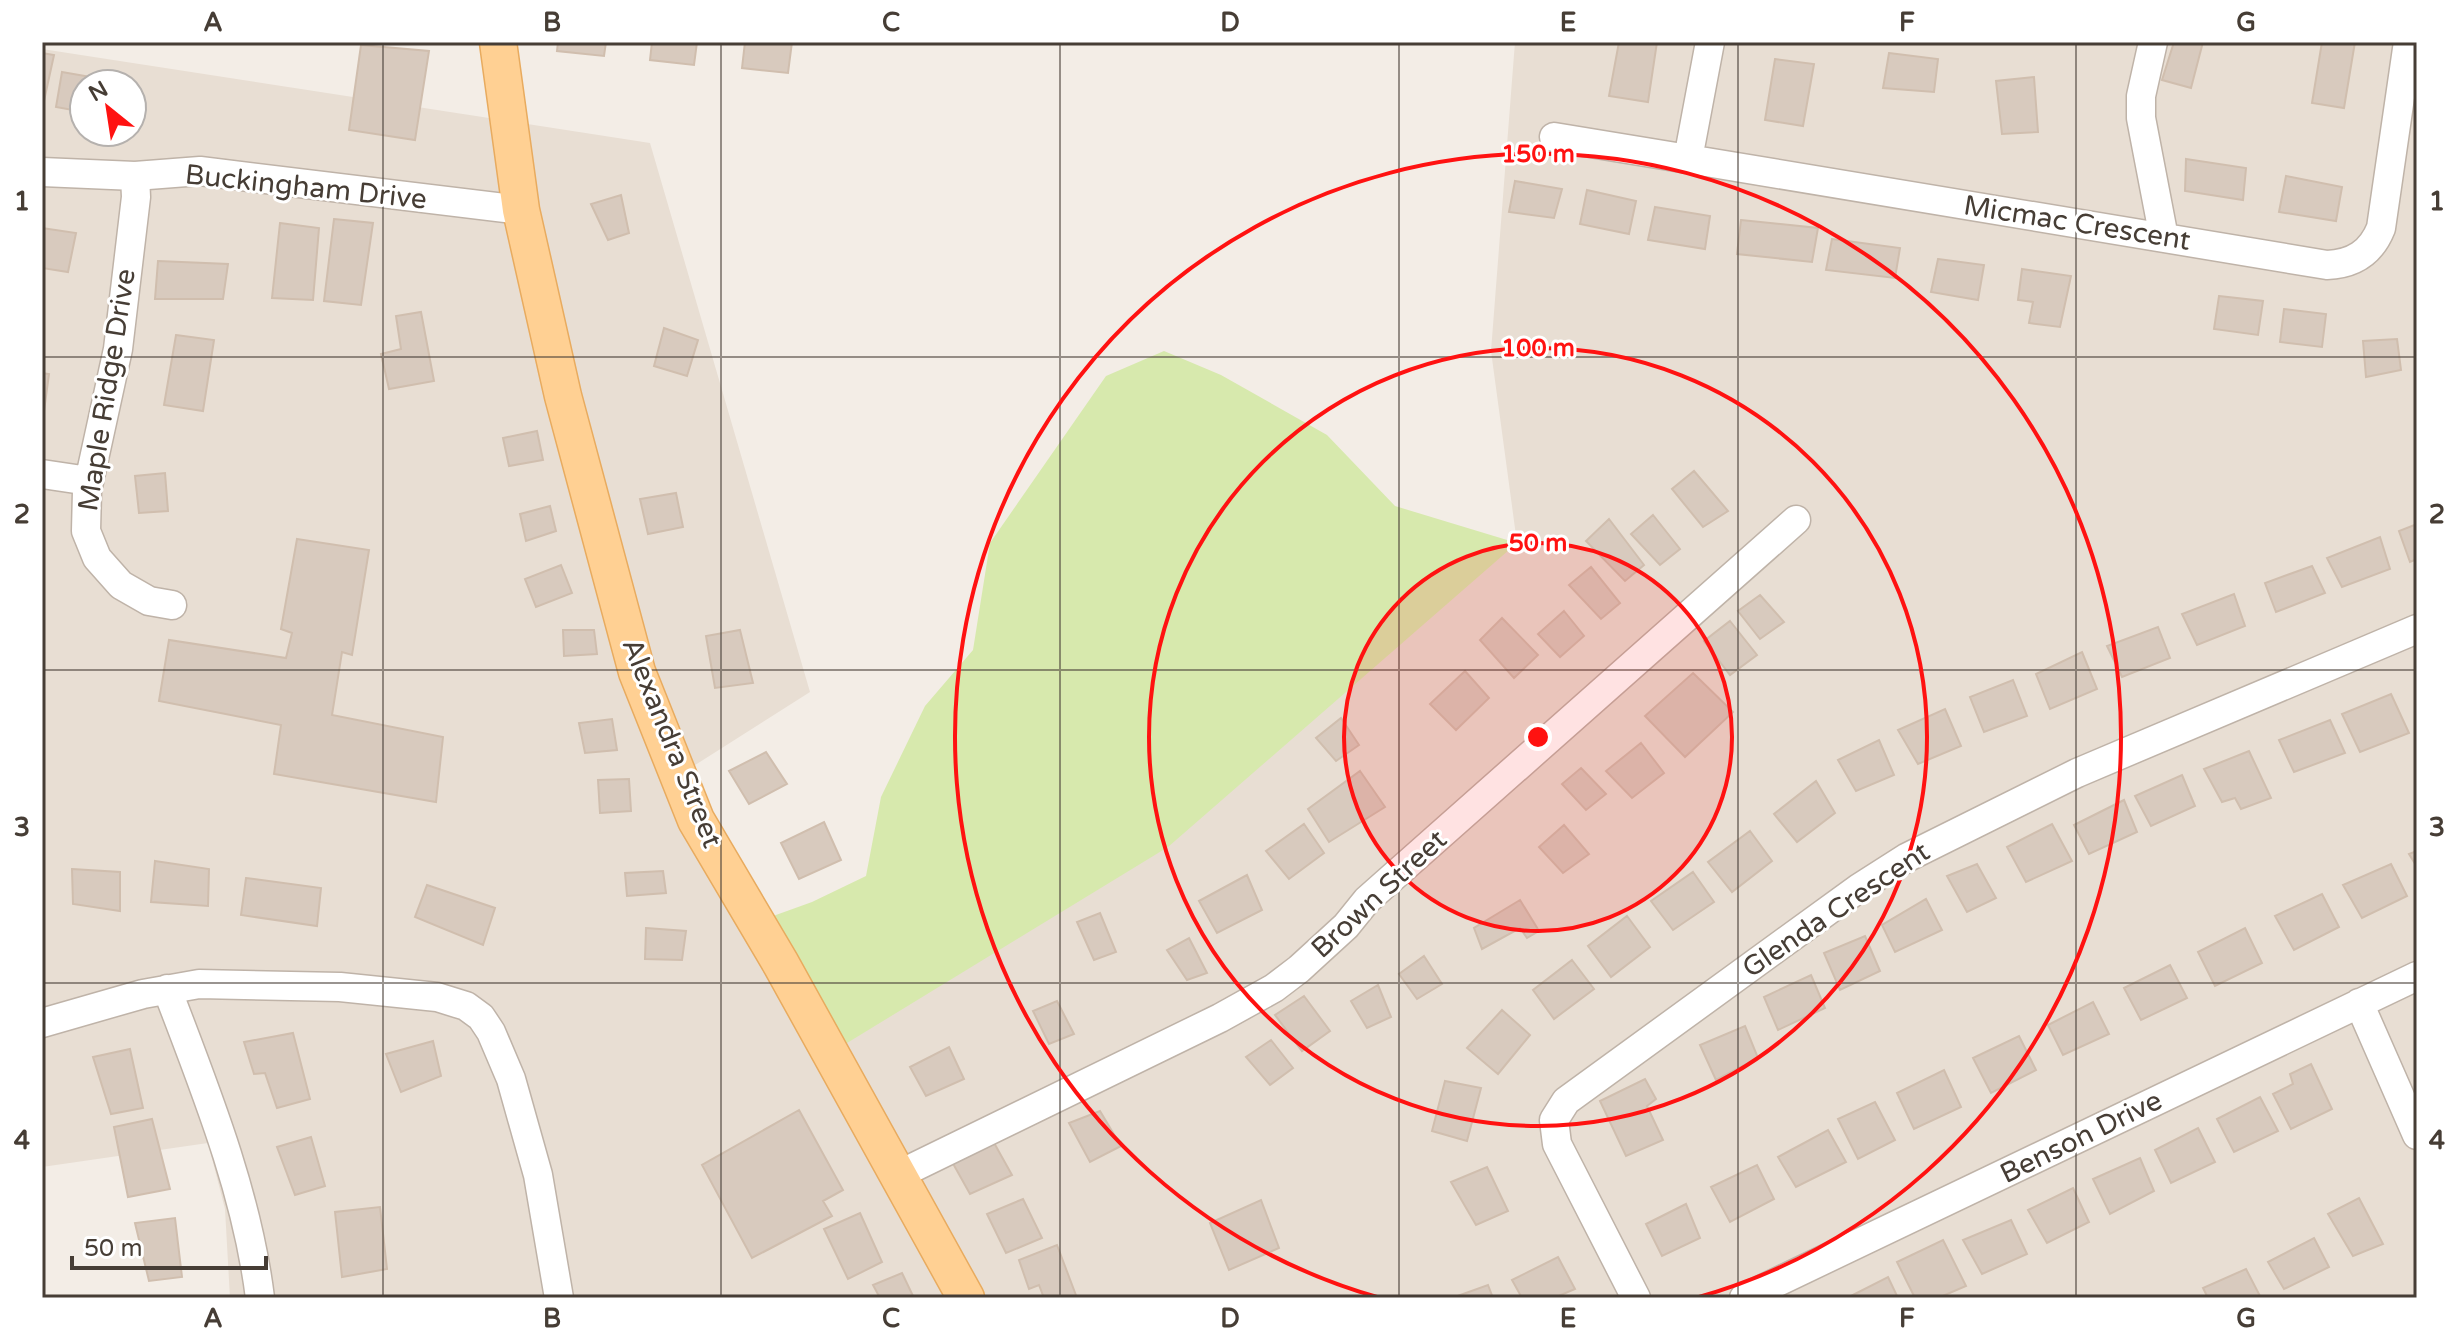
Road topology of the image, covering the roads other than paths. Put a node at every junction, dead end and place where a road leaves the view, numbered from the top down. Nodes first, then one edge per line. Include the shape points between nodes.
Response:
1 (498, 42) edge
2 (1710, 42) edge
3 (2153, 42) edge
4 (2408, 42) edge
5 (1554, 137) dead end
6 (1688, 159) junction
7 (42, 172) edge
8 (135, 176) junction
9 (521, 210) junction
10 (2164, 238) junction
11 (42, 474) edge
12 (89, 481) junction
13 (1796, 520) dead end
14 (172, 605) dead end
15 (2417, 629) edge
16 (2417, 976) edge
17 (167, 989) junction
18 (2359, 1003) junction
19 (42, 1023) edge
20 (2417, 1135) edge
21 (898, 1175) junction
22 (260, 1298) edge
23 (559, 1298) edge
24 (966, 1298) edge
25 (1636, 1298) edge
26 (1744, 1298) edge

1 - 9 main road, Alexandra Street
2 - 6 street
3 - 10 street via 2141,118
4 - 10 street, Micmac Crescent via 2381,228 2364,254 2327,265
5 - 6 street, Micmac Crescent
6 - 10 street, Micmac Crescent
7 - 8 street, Buckingham Drive
8 - 9 street, Buckingham Drive via 200,171
8 - 12 street, Maple Ridge Drive via 118,349
9 - 21 main road, Alexandra Street via 563,396 637,672 696,820
11 - 12 street
12 - 14 street, Maple Ridge Drive via 86,531 97,558 132,592
13 - 21 street, Brown Street via 1274,988
15 - 25 street, Glenda Crescent via 2102,762 1906,858 1566,1101 1554,1120 1557,1144
16 - 18 street, Benson Drive
17 - 19 street
17 - 22 street via 208,1095 251,1236
17 - 23 street via 218,984 340,987 437,997 481,1017 511,1079 538,1175
18 - 20 street
18 - 26 street, Benson Drive
21 - 24 main road, Alexandra Street

